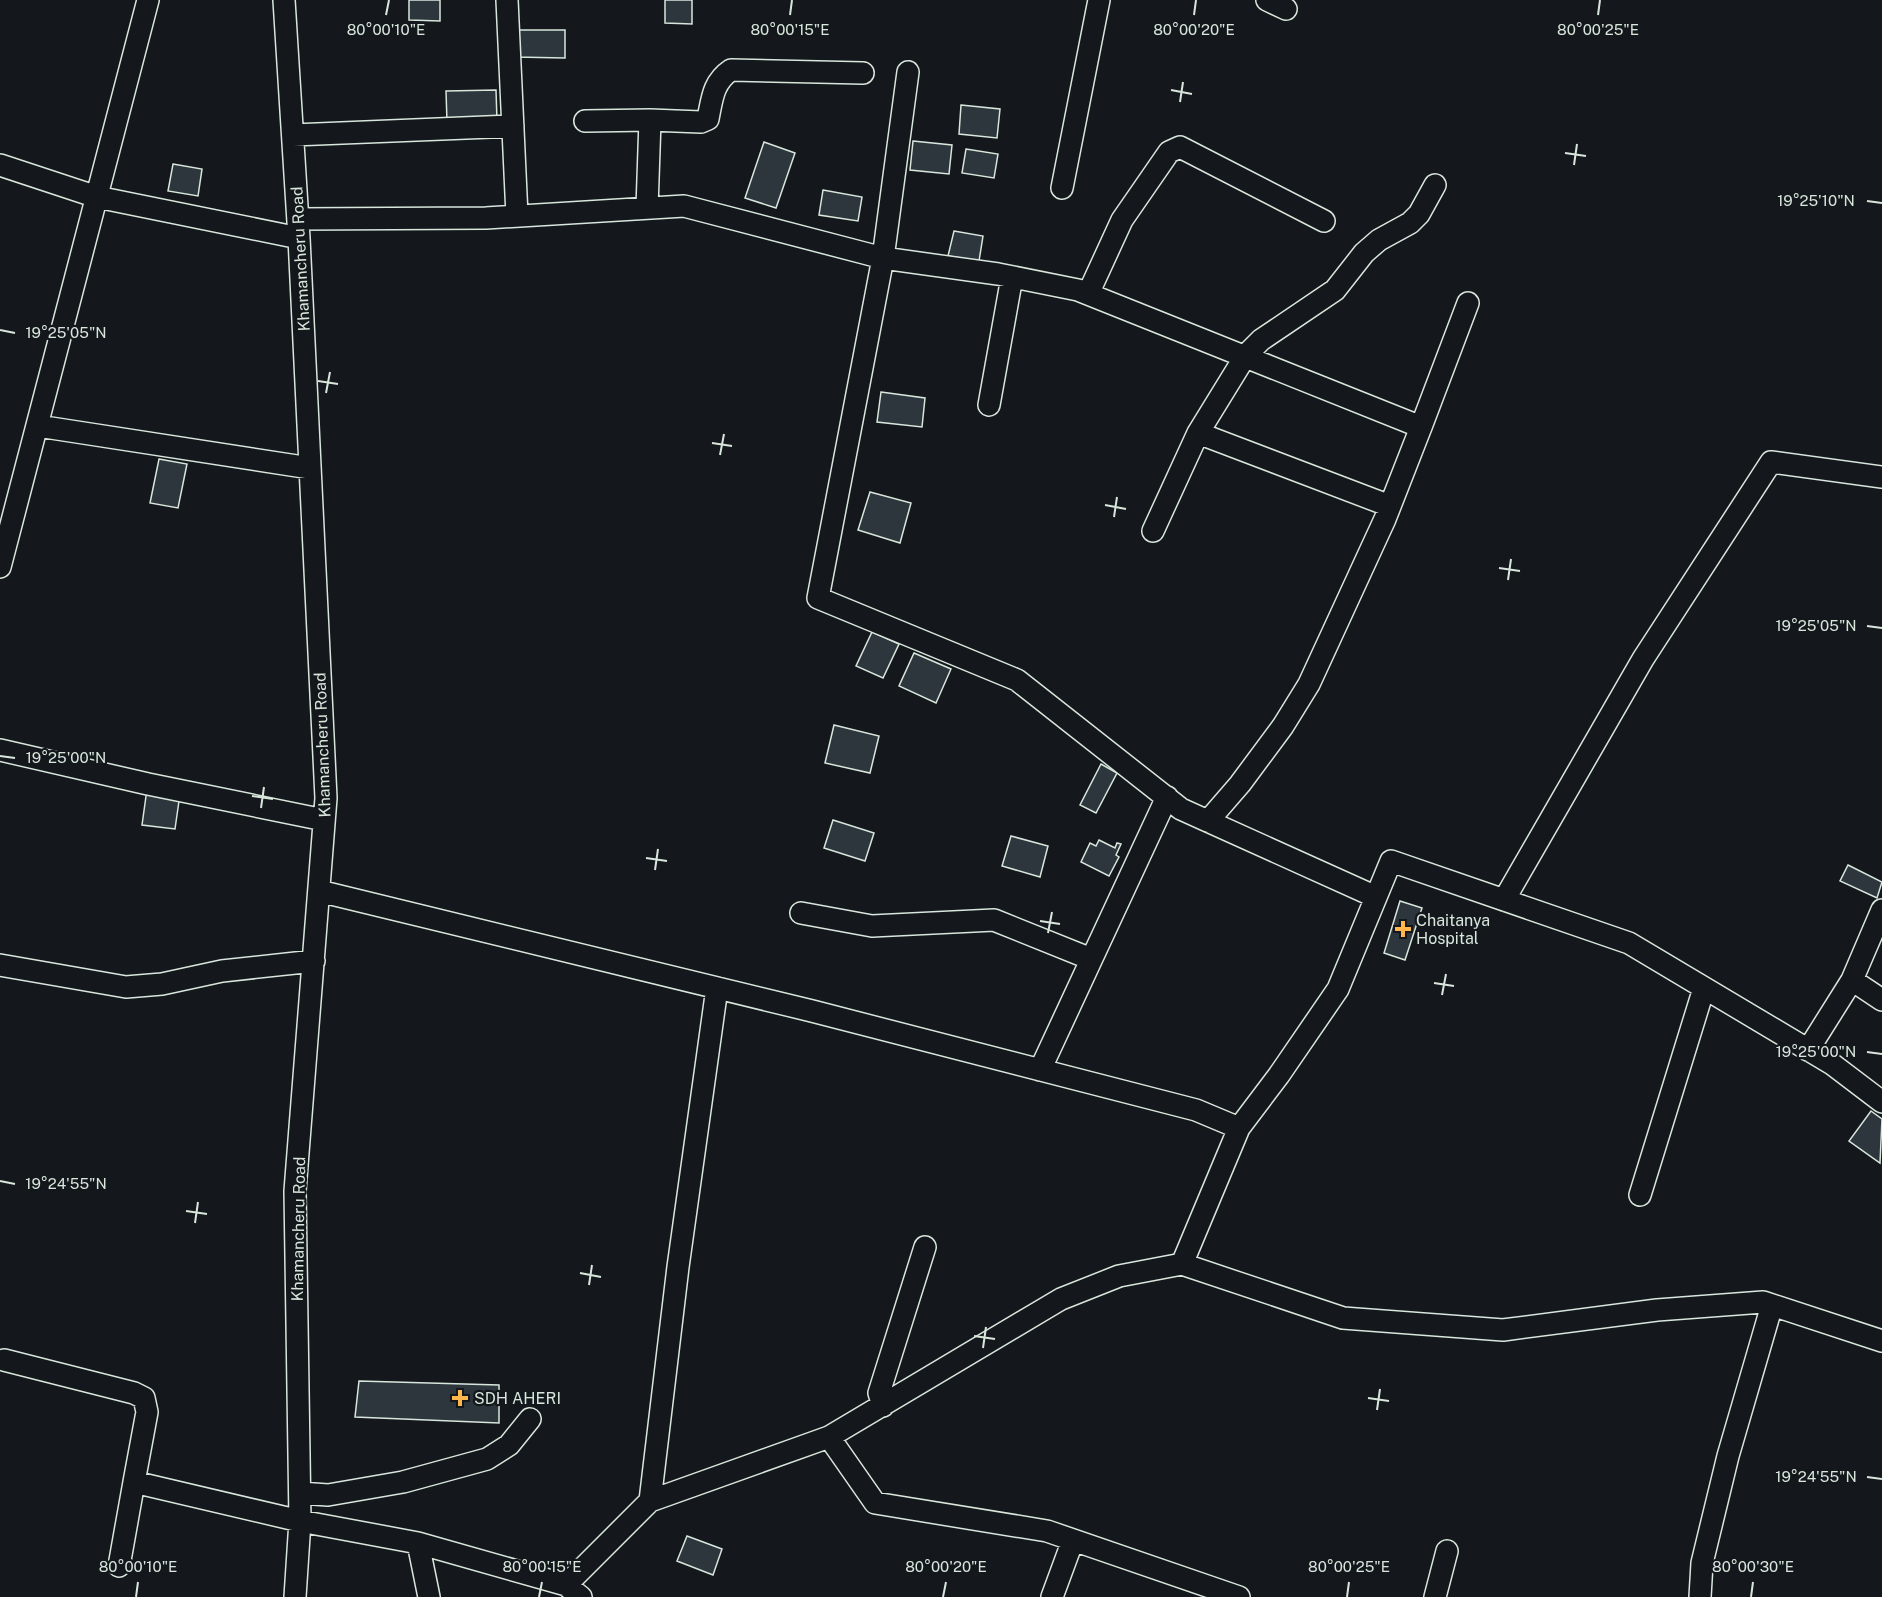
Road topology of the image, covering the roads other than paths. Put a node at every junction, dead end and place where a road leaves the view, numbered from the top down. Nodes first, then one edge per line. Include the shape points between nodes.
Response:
1 (148, 0) edge
2 (284, 0) edge
3 (507, 0) edge
4 (1099, 0) edge
5 (908, 72) dead end
6 (863, 73) dead end
7 (650, 120) junction
8 (585, 121) dead end
9 (513, 126) junction
10 (293, 135) junction
11 (0, 165) edge
12 (1435, 185) dead end
13 (1062, 188) dead end
14 (97, 197) junction
15 (647, 208) junction
16 (517, 216) junction
17 (1324, 221) dead end
18 (299, 229) junction
19 (883, 258) junction
20 (1012, 277) junction
21 (1088, 294) junction
22 (1468, 303) dead end
23 (1246, 355) junction
24 (989, 405) dead end
25 (38, 426) junction
26 (1421, 427) junction
27 (1198, 433) junction
28 (310, 468) junction
29 (1882, 477) edge
30 (1390, 506) junction
31 (7, 511) edge
32 (1153, 531) dead end
33 (0, 567) edge
34 (0, 750) edge
35 (1167, 797) junction
36 (324, 820) junction
37 (1208, 821) junction
38 (319, 891) junction
39 (1376, 897) junction
40 (1504, 900) junction
41 (1882, 910) edge
42 (801, 913) dead end
43 (1091, 959) junction
44 (314, 962) junction
45 (0, 965) edge
46 (1852, 980) junction
47 (717, 988) junction
48 (1704, 988) junction
49 (1882, 1000) edge
50 (1808, 1050) junction
51 (1040, 1070) junction
52 (1882, 1102) edge
53 (1239, 1128) junction
54 (1640, 1195) dead end
55 (925, 1247) dead end
56 (1182, 1264) junction
57 (1772, 1305) junction
58 (1882, 1341) edge
59 (4, 1360) dead end
60 (883, 1406) junction
61 (530, 1419) dead end
62 (829, 1437) junction
63 (134, 1482) junction
64 (300, 1493) junction
65 (650, 1501) junction
66 (300, 1521) junction
67 (1073, 1540) junction
68 (418, 1543) junction
69 (1447, 1551) dead end
70 (119, 1566) dead end
71 (574, 1591) edge
72 (296, 1597) edge
73 (429, 1597) edge
74 (1052, 1597) edge
75 (1239, 1597) edge
76 (1435, 1597) edge
77 (1700, 1597) edge

1 - 14 street
2 - 10 street, Khamancheru Road
3 - 9 street
4 - 13 street
5 - 19 street
6 - 7 street via 731,70 715,86 708,119
7 - 8 street
7 - 15 street
9 - 10 street
9 - 16 street
10 - 18 street, Khamancheru Road
11 - 14 street
12 - 23 street via 1419,214 1371,246 1335,290 1261,340
14 - 18 street
14 - 25 street
15 - 16 street
15 - 19 street via 684,206
16 - 18 street
17 - 21 street via 1180,147 1169,152 1122,220
18 - 28 street, Khamancheru Road
19 - 20 street
19 - 35 street via 818,598 1017,680
20 - 21 street
20 - 24 street
21 - 23 street
22 - 26 street
23 - 26 street
23 - 27 street
25 - 28 street
25 - 31 street
26 - 30 street
27 - 30 street
27 - 32 street
28 - 36 street, Khamancheru Road
29 - 40 street via 1771,462 1643,659
30 - 37 street via 1309,684 1283,726
31 - 33 street
34 - 36 street
35 - 37 street via 1181,809
35 - 43 street
36 - 38 street, Khamancheru Road
37 - 39 street
38 - 44 street, Khamancheru Road
38 - 47 street
39 - 40 street via 1391,861
39 - 53 street via 1338,988
40 - 48 street via 1629,943
41 - 46 street
42 - 43 street via 872,926 994,920
43 - 51 street
44 - 45 street via 222,971 126,987
44 - 64 street, Khamancheru Road via 295,1191
46 - 49 street
46 - 50 street
47 - 51 street
47 - 65 street
48 - 50 street
48 - 54 street
50 - 52 street
51 - 53 street via 1196,1110
53 - 56 street
55 - 60 street via 879,1393
56 - 57 street via 1343,1318 1503,1330 1657,1310 1763,1302
56 - 60 street via 1119,1276 1061,1299
57 - 58 street
57 - 77 street via 1728,1456 1705,1552
59 - 63 street via 144,1398 147,1412
60 - 62 street
61 - 64 street via 509,1445 487,1459 403,1482 328,1495
62 - 65 street
62 - 67 street via 875,1503 1047,1531
63 - 66 street
63 - 70 street
64 - 66 street, Khamancheru Road
65 - 71 street
66 - 68 street
66 - 72 street, Khamancheru Road
67 - 74 street
67 - 75 street
68 - 71 street
68 - 73 street
69 - 76 street

